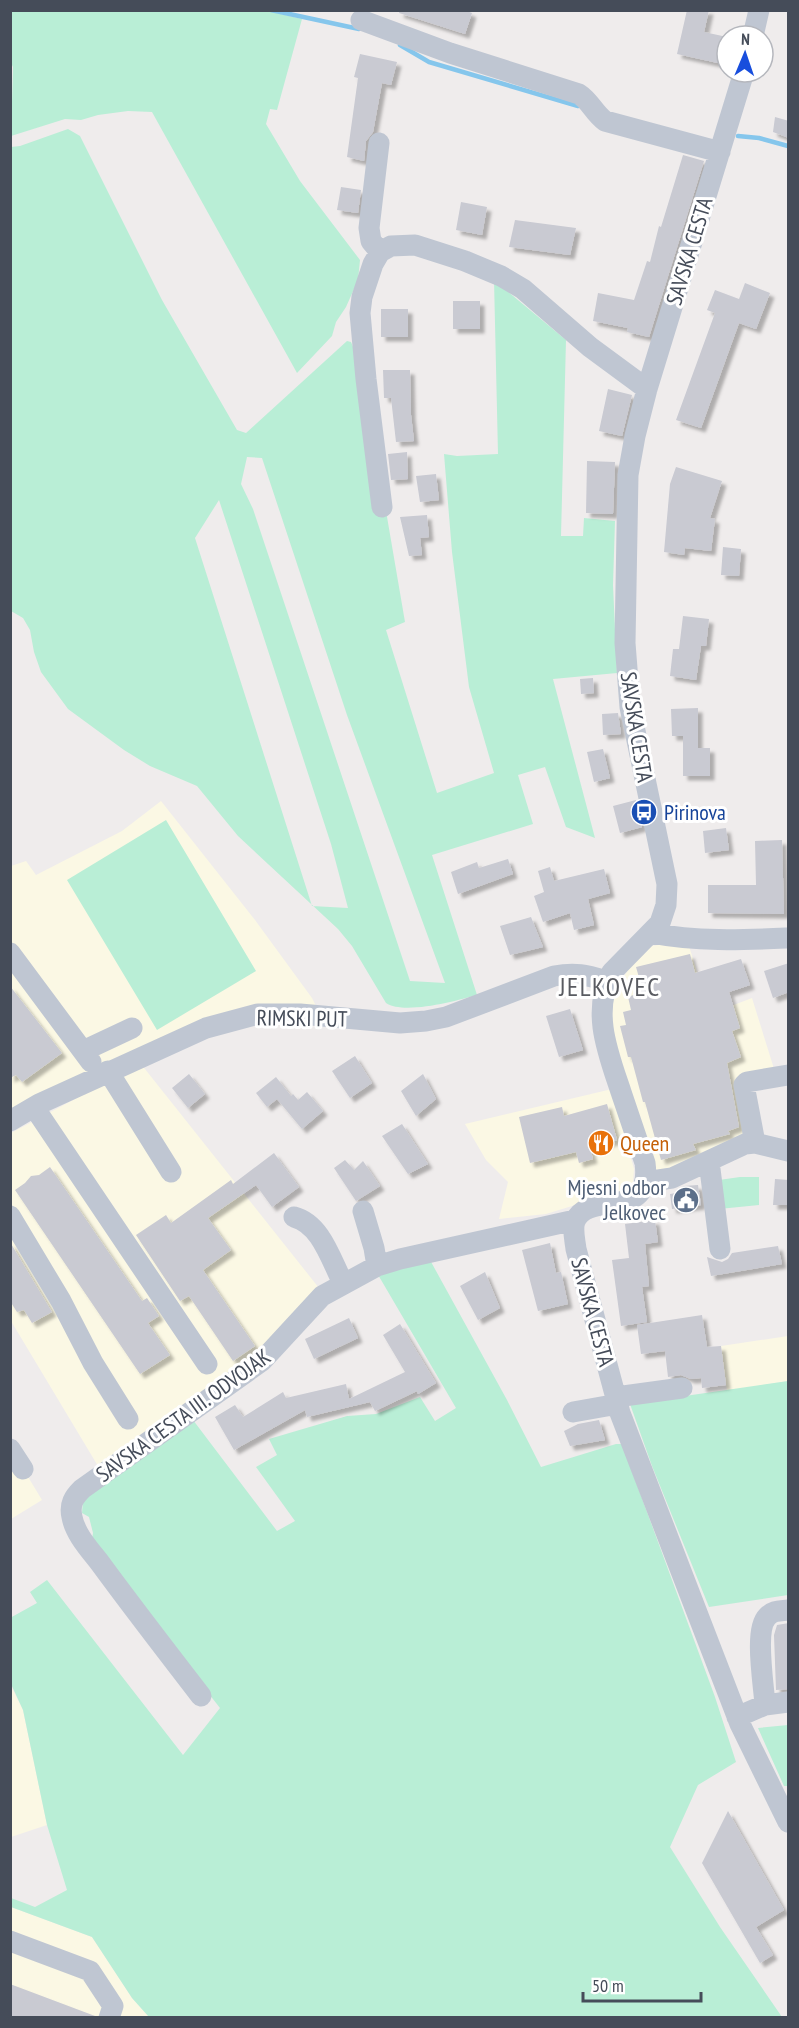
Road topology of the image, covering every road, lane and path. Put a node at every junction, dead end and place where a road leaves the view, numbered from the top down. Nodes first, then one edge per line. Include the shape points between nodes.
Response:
1 (362, 20) dead end
2 (740, 84) edge
3 (379, 143) dead end
4 (720, 152) junction
5 (380, 252) junction
6 (647, 389) junction
7 (382, 507) dead end
8 (651, 933) junction
9 (789, 938) edge
10 (10, 953) edge
11 (607, 981) junction
12 (132, 1028) dead end
13 (94, 1061) junction
14 (789, 1076) edge
15 (34, 1107) junction
16 (10, 1121) edge
17 (755, 1143) junction
18 (789, 1151) edge
19 (709, 1161) junction
20 (171, 1172) dead end
21 (645, 1182) junction
22 (363, 1211) dead end
23 (10, 1216) edge
24 (294, 1217) dead end
25 (575, 1220) junction
26 (720, 1249) dead end
27 (376, 1266) junction
28 (344, 1282) junction
29 (207, 1364) dead end
30 (682, 1388) dead end
31 (617, 1401) junction
32 (573, 1412) dead end
33 (128, 1419) dead end
34 (10, 1449) edge
35 (23, 1469) dead end
36 (789, 1610) edge
37 (201, 1695) dead end
38 (789, 1702) edge
39 (765, 1705) junction
40 (737, 1717) junction
41 (789, 1822) edge
42 (10, 1941) edge
43 (109, 2018) edge

1 - 4 street via 579,94 588,99 605,121
2 - 4 street, SAVSKA CESTA
3 - 5 street via 369,228 371,241
4 - 6 street, SAVSKA CESTA
5 - 6 street via 391,246 415,245 501,276 523,289 590,348
5 - 7 street via 369,275 360,313
6 - 8 street, SAVSKA CESTA via 628,476 625,643 630,707 667,884 666,906 660,923
8 - 9 street via 720,941
8 - 11 street, SAVSKA CESTA
10 - 13 street
11 - 13 street, RIMSKI PUT via 581,973 554,976 426,1021 400,1023 258,1014
11 - 21 street, SAVSKA CESTA via 601,1012 607,1050 645,1163
12 - 13 street
13 - 15 street, RIMSKI PUT
13 - 20 street
14 - 17 street via 744,1085
15 - 16 street, RIMSKI PUT
15 - 29 street
17 - 18 street
17 - 19 street
19 - 21 street via 672,1178
19 - 26 street
21 - 25 street via 631,1199 586,1210
22 - 27 street
23 - 33 street
24 - 28 street via 304,1220 326,1245
25 - 27 street, SAVSKA CESTA III. ODVOJAK
25 - 31 street, SAVSKA CESTA via 576,1249
27 - 28 street, SAVSKA CESTA III. ODVOJAK
28 - 37 street, SAVSKA CESTA III. ODVOJAK via 322,1296 262,1361 73,1498 71,1516 80,1535
30 - 31 street
31 - 32 street
31 - 40 street, SAVSKA CESTA
34 - 35 street
36 - 39 street via 772,1612 760,1631
38 - 39 street
39 - 40 street
40 - 41 street, SAVSKA CESTA
42 - 43 street via 90,1971 113,2006

